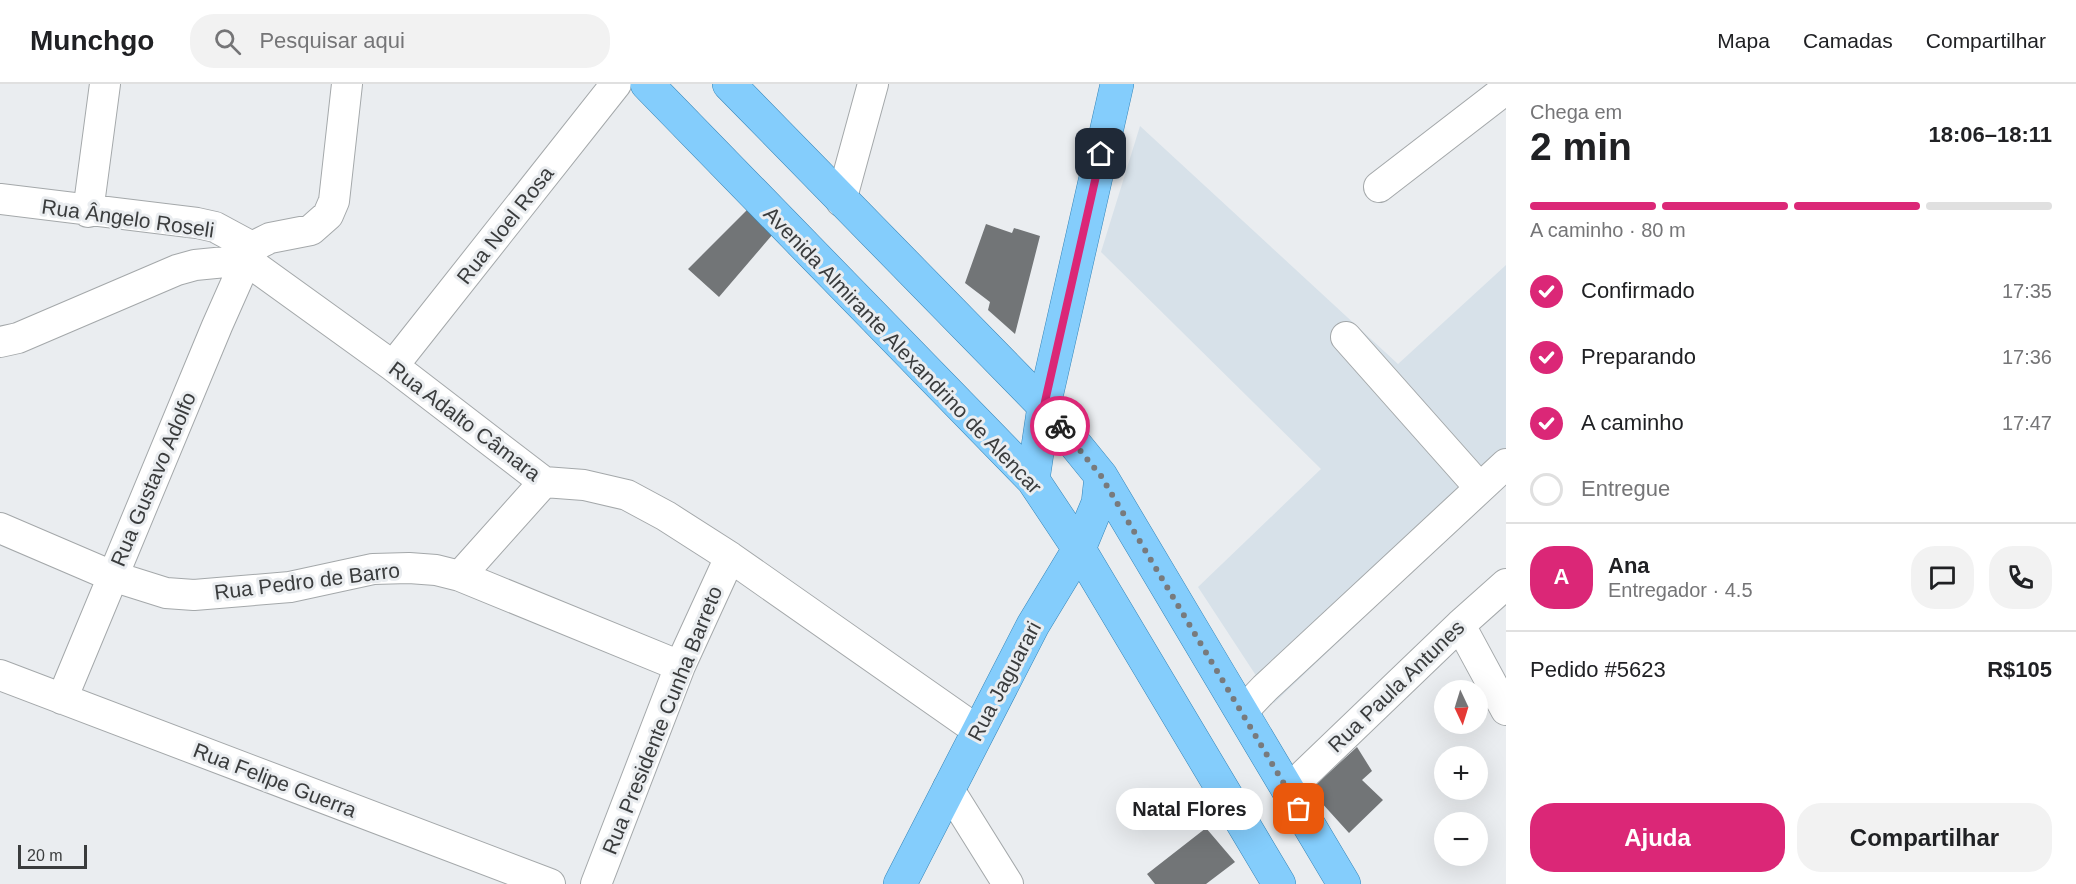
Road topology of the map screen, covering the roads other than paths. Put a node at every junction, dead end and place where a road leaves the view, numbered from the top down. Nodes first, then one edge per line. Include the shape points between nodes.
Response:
1 (105, 84) edge
2 (347, 84) edge
3 (616, 84) edge
4 (647, 84) edge
5 (729, 84) edge
6 (873, 84) edge
7 (1117, 84) edge
8 (1506, 89) edge
9 (1379, 187) dead end
10 (0, 199) edge
11 (842, 201) junction
12 (88, 212) junction
13 (249, 253) junction
14 (1346, 337) dead end
15 (0, 342) edge
16 (393, 366) junction
17 (1044, 406) junction
18 (1506, 464) edge
19 (1101, 476) junction
20 (1033, 480) junction
21 (544, 482) junction
22 (1480, 488) junction
23 (0, 528) edge
24 (1079, 549) junction
25 (730, 557) junction
26 (112, 576) junction
27 (460, 576) junction
28 (1506, 584) edge
29 (1460, 625) junction
30 (680, 666) junction
31 (0, 675) edge
32 (62, 699) junction
33 (1506, 710) edge
34 (1242, 712) junction
35 (977, 730) junction
36 (948, 788) junction
37 (1288, 790) junction
38 (550, 884) edge
39 (596, 884) edge
40 (900, 884) edge
41 (1008, 884) edge
42 (1279, 884) edge
43 (1344, 884) edge

1 - 12 street
2 - 13 street via 334,201 328,215 311,230 280,235
3 - 16 street, Rua Noel Rosa
4 - 20 main road, Avenida Almirante Alexandrino de Alencar
5 - 11 main road
6 - 11 street
7 - 17 main road
8 - 9 street
10 - 12 street, Rua Ângelo Roseli
11 - 17 main road
12 - 13 street, Rua Ângelo Roseli via 215,227
13 - 15 street via 177,270 18,338
13 - 16 street, Rua Adalto Câmara
13 - 26 street, Rua Gustavo Adolfo
14 - 22 street
16 - 21 street, Rua Adalto Câmara
17 - 19 main road
17 - 20 main road
18 - 22 street
19 - 24 main road, Rua Jaguarari via 1098,503
19 - 34 main road
20 - 24 main road, Avenida Almirante Alexandrino de Alencar
21 - 25 street, Rua Adalto Câmara via 584,485 627,495
21 - 27 street
22 - 34 street
23 - 26 street, Rua Pedro de Barro
24 - 35 main road, Rua Jaguarari
24 - 42 main road, Avenida Almirante Alexandrino de Alencar
25 - 30 street, Rua Presidente Cunha Barreto
25 - 35 street, Rua Adalto Câmara
26 - 27 street, Rua Pedro de Barro via 166,593 194,595 290,588 373,569 409,568
26 - 32 street, Rua Gustavo Adolfo
27 - 30 street, Rua Pedro de Barro
28 - 29 street, Rua Paula Antunes
29 - 33 street
29 - 37 street, Rua Paula Antunes
30 - 39 street, Rua Presidente Cunha Barreto
31 - 32 street, Rua Felipe Guerra
32 - 38 street, Rua Felipe Guerra
34 - 37 main road
35 - 36 main road, Rua Jaguarari
36 - 40 main road, Rua Jaguarari
36 - 41 street
37 - 43 main road

